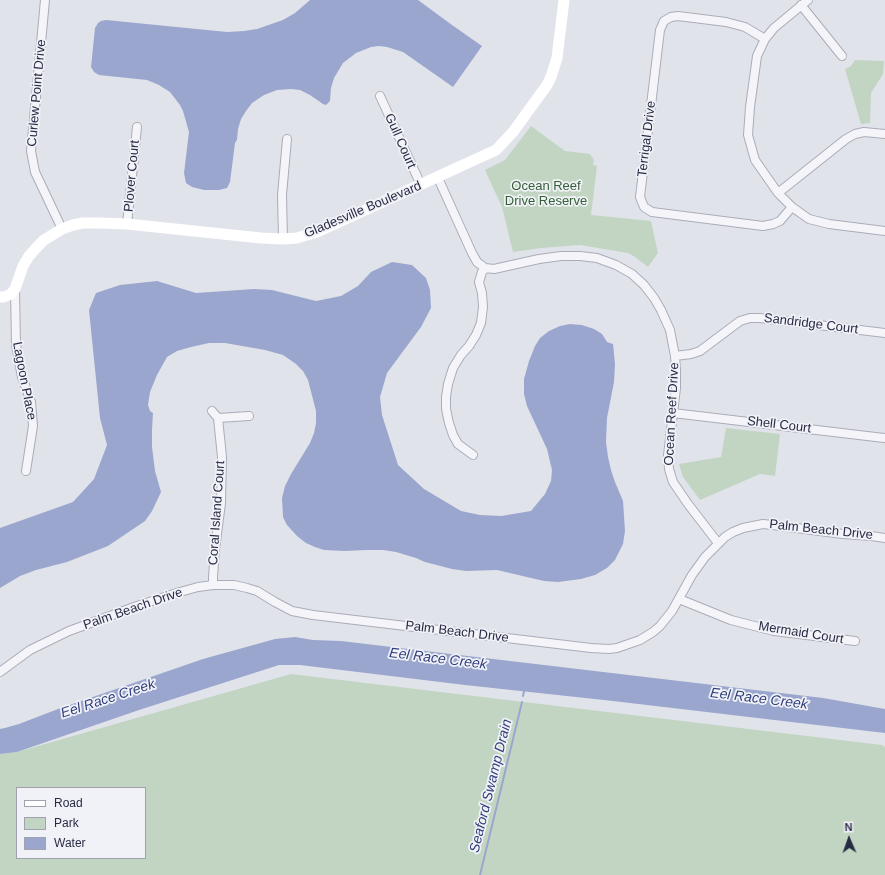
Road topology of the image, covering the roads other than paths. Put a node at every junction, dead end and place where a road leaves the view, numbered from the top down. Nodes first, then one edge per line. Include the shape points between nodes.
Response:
1 (45, 0) edge
2 (564, 0) edge
3 (805, 3) edge
4 (765, 40) junction
5 (842, 56) dead end
6 (380, 96) dead end
7 (136, 127) dead end
8 (885, 134) edge
9 (287, 139) dead end
10 (438, 178) junction
11 (421, 185) junction
12 (778, 193) junction
13 (792, 207) junction
14 (127, 224) junction
15 (62, 229) junction
16 (885, 231) edge
17 (284, 240) junction
18 (485, 268) junction
19 (15, 290) junction
20 (0, 297) edge
21 (885, 333) edge
22 (675, 356) junction
23 (673, 413) junction
24 (249, 416) dead end
25 (884, 438) edge
26 (473, 455) dead end
27 (26, 471) dead end
28 (885, 538) edge
29 (718, 543) junction
30 (213, 585) junction
31 (679, 599) junction
32 (855, 641) dead end
33 (0, 672) edge

1 - 15 street, Curlew Point Drive via 31,151 35,172
2 - 10 street, Gladesville Boulevard via 557,58 547,85 513,132 496,150
3 - 4 street via 774,28
3 - 5 street
4 - 12 street via 757,56 748,135 755,160
4 - 13 street, Terrigal Drive via 745,27 726,22 678,16 664,21 660,30 640,197 644,207 652,212 763,226 780,220
6 - 11 street, Gull Court
7 - 14 street, Plover Court
8 - 12 street via 855,134
9 - 17 street via 282,195
10 - 11 street, Gladesville Boulevard
10 - 18 street via 472,253 477,262
11 - 17 street, Gladesville Boulevard via 317,232
12 - 13 street
13 - 16 street via 809,219
14 - 15 street, Gladesville Boulevard via 83,223
14 - 17 street, Gladesville Boulevard
15 - 19 street, Gladesville Boulevard via 44,240 30,256 23,266
18 - 22 street, Ocean Reef Drive via 494,269 539,258 561,256 598,258 616,264 632,274 654,298 670,330
18 - 26 street via 480,282 483,307 480,323 476,335 453,368 446,397 446,409 453,435 458,444
19 - 20 street
19 - 27 street, Lagoon Place via 16,345 22,377 31,402 33,426
21 - 22 street, Sandridge Court via 750,318 740,321 700,351
22 - 23 street, Ocean Reef Drive via 676,388
23 - 25 street, Shell Court
23 - 29 street, Ocean Reef Drive via 668,469 673,482
24 - 30 street, Coral Island Court via 215,415 222,457 221,503
28 - 29 street, Palm Beach Drive via 763,524 733,532
29 - 31 street, Palm Beach Drive via 698,566
30 - 31 street, Palm Beach Drive via 247,588 292,611 313,615 600,649 625,646 653,632 666,620
30 - 33 street, Palm Beach Drive via 198,587 137,606 69,632 30,650
31 - 32 street, Mermaid Court via 731,620 774,631

